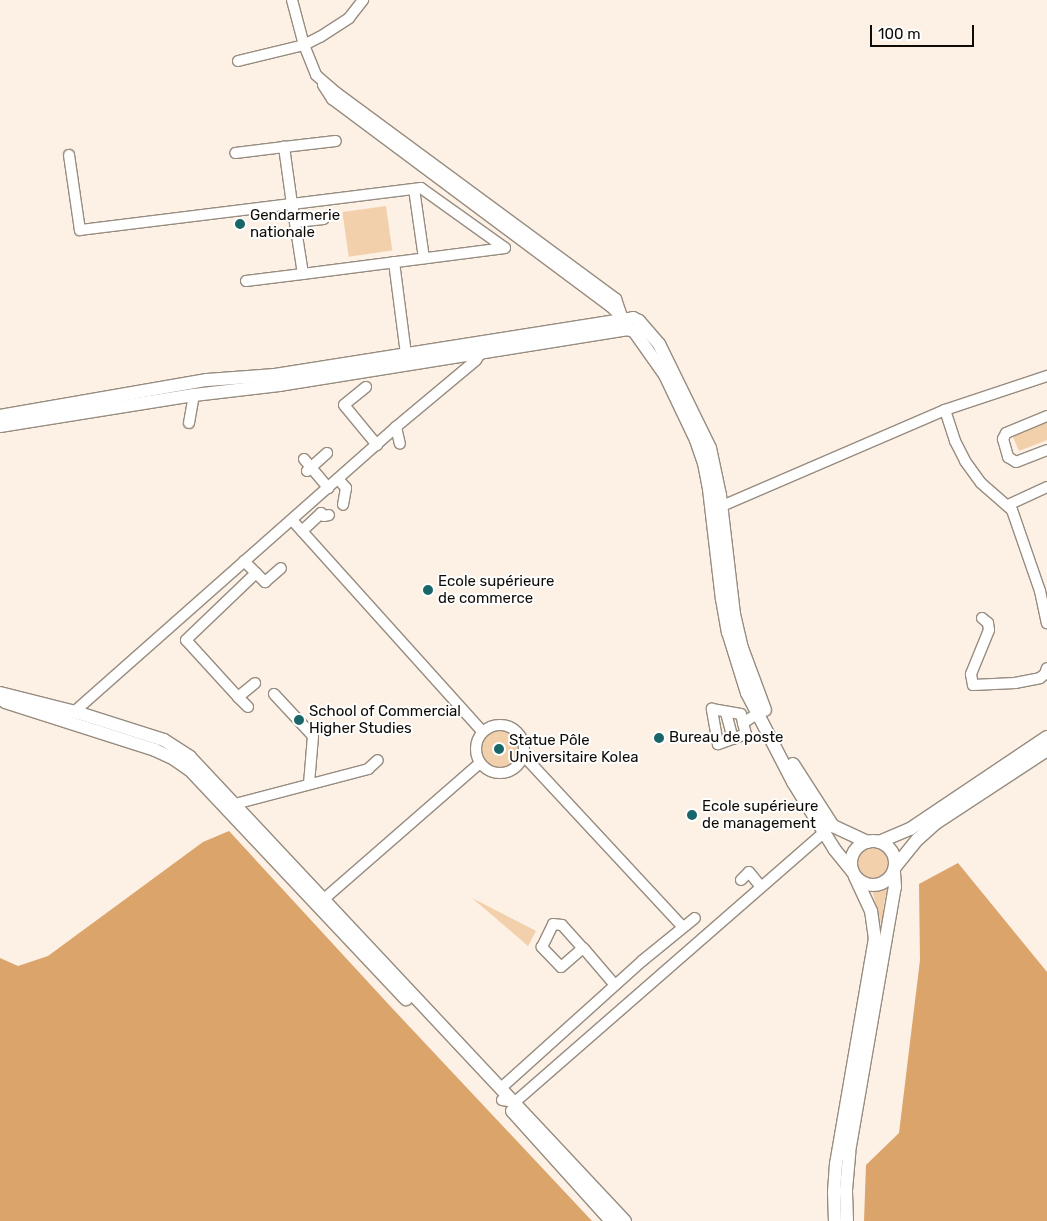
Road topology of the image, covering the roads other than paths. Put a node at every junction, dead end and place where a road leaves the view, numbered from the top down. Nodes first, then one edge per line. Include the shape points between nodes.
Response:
1 (292, 0) edge
2 (364, 0) edge
3 (304, 45) junction
4 (238, 61) dead end
5 (336, 141) dead end
6 (284, 147) junction
7 (235, 153) dead end
8 (69, 155) dead end
9 (414, 189) junction
10 (292, 204) junction
11 (324, 219) dead end
12 (295, 222) junction
13 (424, 258) junction
14 (394, 262) junction
15 (302, 274) junction
16 (246, 281) dead end
17 (625, 324) junction
18 (484, 348) junction
19 (406, 355) junction
20 (1047, 376) edge
21 (366, 387) dead end
22 (194, 395) junction
23 (945, 410) junction
24 (0, 416) edge
25 (1047, 416) edge
26 (188, 423) dead end
27 (0, 426) edge
28 (396, 427) junction
29 (377, 444) junction
30 (400, 444) dead end
31 (1047, 450) edge
32 (327, 453) dead end
33 (304, 459) dead end
34 (309, 469) junction
35 (338, 479) junction
36 (1047, 487) edge
37 (328, 488) junction
38 (343, 504) dead end
39 (1008, 505) junction
40 (716, 508) junction
41 (329, 515) dead end
42 (292, 520) junction
43 (302, 531) junction
44 (244, 561) junction
45 (281, 568) dead end
46 (256, 573) junction
47 (1043, 590) edge
48 (982, 618) dead end
49 (1047, 623) edge
50 (1047, 668) edge
51 (255, 683) dead end
52 (0, 692) edge
53 (274, 694) dead end
54 (238, 697) junction
55 (0, 700) edge
56 (248, 707) dead end
57 (74, 712) junction
58 (726, 713) junction
59 (757, 714) junction
60 (744, 723) junction
61 (483, 732) junction
62 (1047, 737) edge
63 (733, 739) junction
64 (1047, 750) edge
65 (523, 755) junction
66 (378, 760) dead end
67 (480, 763) junction
68 (309, 784) junction
69 (235, 804) junction
70 (824, 832) junction
71 (873, 842) junction
72 (894, 869) junction
73 (854, 874) junction
74 (740, 880) dead end
75 (761, 887) junction
76 (324, 899) junction
77 (695, 918) dead end
78 (683, 928) junction
79 (583, 948) dead end
80 (615, 985) junction
81 (506, 1097) junction
82 (611, 1221) edge
83 (626, 1221) edge
84 (835, 1221) edge
85 (847, 1221) edge

1 - 3 street
2 - 3 street via 349,18
3 - 4 street
3 - 17 street via 316,75 335,96 616,299
5 - 6 street
6 - 7 street
6 - 10 street
8 - 10 street via 80,230
9 - 10 street
9 - 13 street
9 - 13 street via 422,188 505,248
10 - 12 street
11 - 12 street
12 - 15 street
13 - 14 street
14 - 15 street
14 - 19 street via 399,326
15 - 16 street
17 - 18 main road
17 - 40 main road via 642,340 665,376 696,440
18 - 19 main road
18 - 22 main road via 279,385
18 - 28 street via 476,360
19 - 24 main road via 275,375 207,380
20 - 23 street
21 - 29 street via 344,405
22 - 26 street
22 - 27 main road
23 - 39 street via 965,461 982,483
23 - 40 street
25 - 31 street via 1006,433 1003,439 1008,457 1016,462
28 - 29 street
28 - 30 street
29 - 35 street
32 - 34 street
33 - 34 street
34 - 37 street
35 - 37 street
35 - 38 street via 346,488
36 - 39 street
37 - 42 street
39 - 47 street
40 - 59 main road via 722,599 728,632
40 - 71 main road via 734,614 759,697 797,772 829,821 843,832
41 - 43 street via 321,513
42 - 43 street
42 - 44 street
43 - 61 street
44 - 46 street
44 - 57 street
45 - 46 street via 265,582
46 - 54 street via 186,640
47 - 49 street
48 - 50 street via 988,623 989,630 971,674 973,685 1040,678
51 - 54 street
52 - 57 main road
53 - 68 street via 312,736
54 - 56 street
55 - 81 main road via 155,750 190,770
57 - 69 main road via 176,746
58 - 60 street via 741,714
58 - 63 street
58 - 63 street via 712,709 718,744
59 - 60 street
59 - 70 main road
60 - 63 street via 746,734
61 - 65 street via 502,725 515,730 523,741
61 - 67 street via 476,743
62 - 71 main road via 910,829
64 - 72 main road via 936,823 918,839
65 - 67 street via 516,767 504,773 490,771
65 - 78 street
66 - 68 street via 368,768
67 - 76 street
68 - 69 street
69 - 76 main road
70 - 73 main road
70 - 75 street
71 - 72 main road via 892,852
71 - 73 main road via 855,851 852,857
72 - 73 main road via 883,883 876,885 868,884
72 - 85 main road via 896,887 849,1152
73 - 84 main road via 873,918 875,939 836,1164
74 - 75 street via 749,872
75 - 81 street
76 - 81 main road
77 - 78 street
78 - 80 street
79 - 80 street
80 - 81 street
81 - 82 main road
81 - 83 main road

